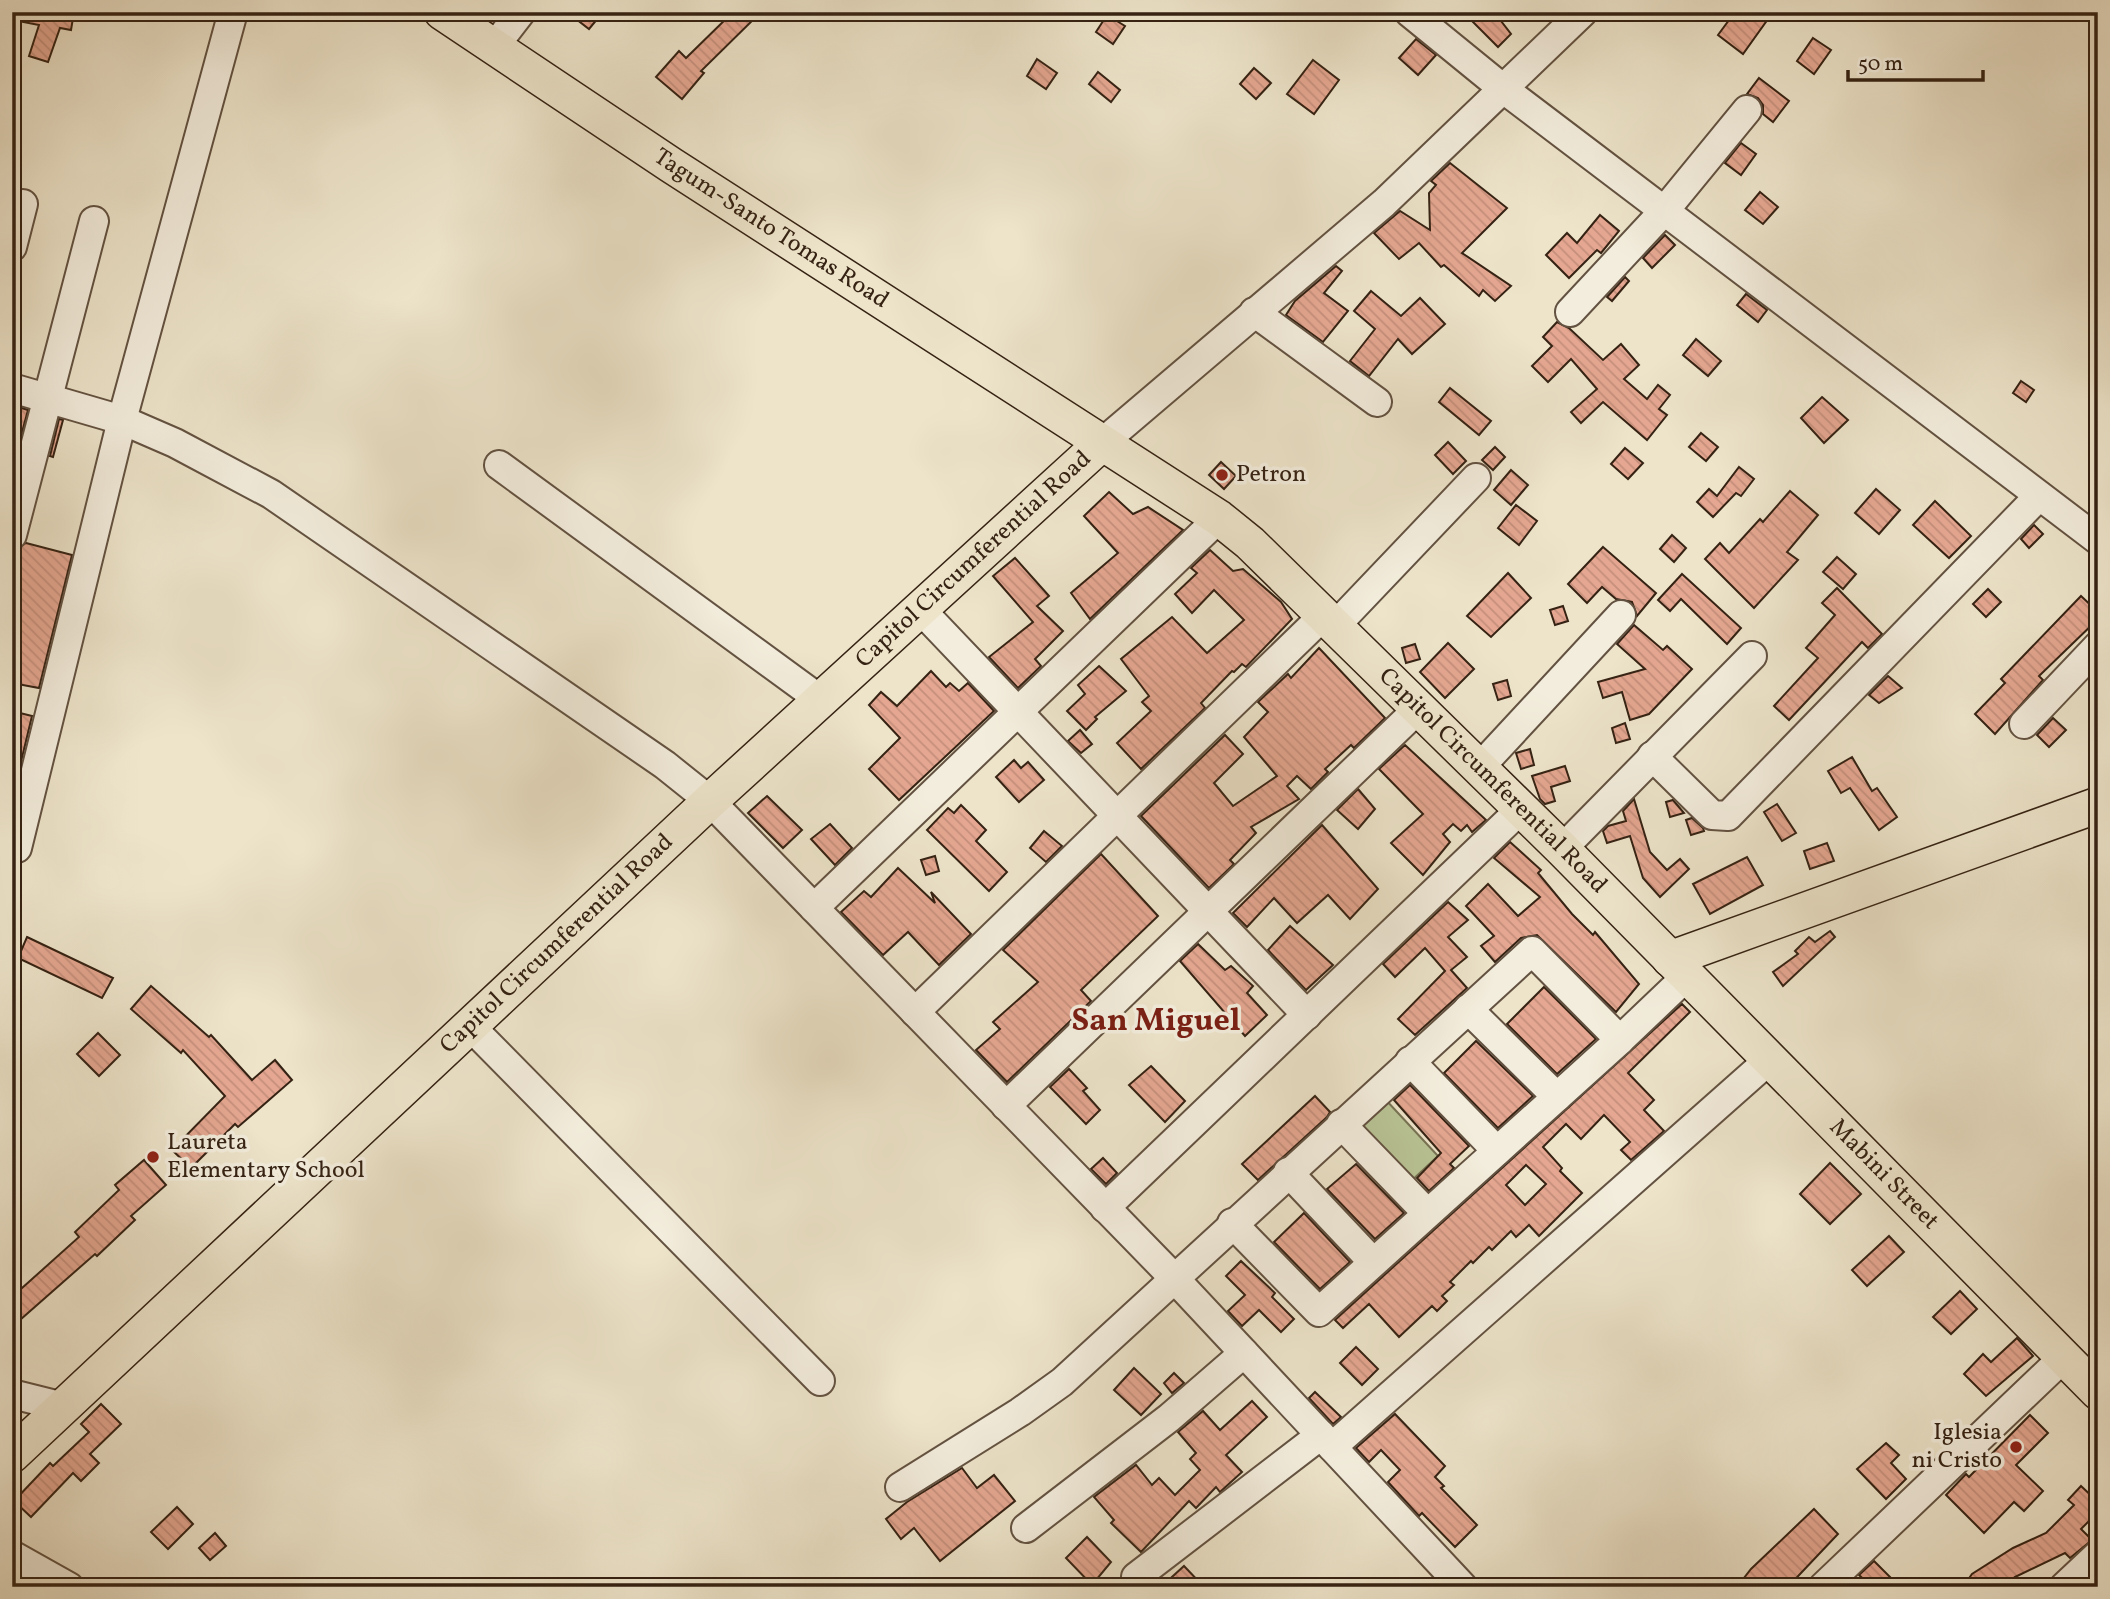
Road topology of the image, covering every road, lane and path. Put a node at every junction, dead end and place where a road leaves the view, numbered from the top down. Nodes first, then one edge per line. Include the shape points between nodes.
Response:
1 (233, 12) edge
2 (442, 12) edge
3 (521, 12) edge
4 (1409, 12) edge
5 (1583, 12) edge
6 (494, 47) junction
7 (1501, 87) junction
8 (1746, 110) dead end
9 (23, 204) dead end
10 (1665, 210) junction
11 (94, 220) dead end
12 (12, 247) edge
13 (1254, 312) junction
14 (1570, 312) dead end
15 (12, 388) edge
16 (48, 398) junction
17 (1377, 402) dead end
18 (122, 420) junction
19 (1102, 443) junction
20 (499, 465) dead end
21 (1476, 478) dead end
22 (2039, 496) junction
23 (1219, 518) junction
24 (12, 534) edge
25 (2098, 540) edge
26 (921, 610) junction
27 (1621, 615) dead end
28 (1331, 620) junction
29 (2098, 646) edge
30 (1752, 656) dead end
31 (822, 701) junction
32 (1419, 708) junction
33 (1018, 712) junction
34 (2024, 724) dead end
35 (1652, 756) junction
36 (1479, 768) junction
37 (710, 801) junction
38 (2098, 805) edge
39 (1521, 809) junction
40 (1117, 815) junction
41 (16, 848) dead end
42 (1562, 849) junction
43 (814, 908) junction
44 (1209, 913) junction
45 (1679, 967) junction
46 (1468, 1009) junction
47 (915, 1012) junction
48 (1307, 1015) junction
49 (471, 1027) junction
50 (1620, 1040) junction
51 (1769, 1060) junction
52 (1410, 1062) junction
53 (1557, 1097) junction
54 (1006, 1106) junction
55 (1341, 1124) junction
56 (1497, 1150) junction
57 (1288, 1172) junction
58 (1105, 1208) junction
59 (1427, 1213) junction
60 (1232, 1223) junction
61 (1373, 1262) junction
62 (1174, 1278) junction
63 (1244, 1353) junction
64 (2063, 1358) junction
65 (820, 1381) dead end
66 (2098, 1392) edge
67 (12, 1394) edge
68 (64, 1407) junction
69 (1327, 1441) junction
70 (12, 1455) edge
71 (900, 1487) dead end
72 (1026, 1528) dead end
73 (12, 1555) edge
74 (2094, 1562) edge
75 (1136, 1577) dead end
76 (69, 1587) edge
77 (1464, 1587) edge
78 (1823, 1587) edge
79 (2064, 1587) edge

1 - 18 street
2 - 6 main road, Tagum-Santo Tomas Road
3 - 6 street
4 - 7 street
5 - 7 street
6 - 19 main road, Tagum-Santo Tomas Road
7 - 10 street
7 - 13 street via 1384,203
8 - 10 street
9 - 12 street
10 - 14 street
10 - 22 street
11 - 16 street
13 - 17 street
13 - 19 street
15 - 16 street
16 - 18 street
16 - 24 street
18 - 37 street via 271,495 665,765
18 - 41 street
19 - 23 main road, Capitol Circumferential Road
19 - 26 main road, Capitol Circumferential Road
20 - 31 street
21 - 28 street
22 - 25 street
22 - 35 street via 1728,816 1712,815
23 - 28 main road, Capitol Circumferential Road
23 - 33 street
26 - 31 main road, Capitol Circumferential Road
26 - 33 street
27 - 36 street
28 - 32 main road, Capitol Circumferential Road
28 - 40 street
29 - 34 street
30 - 35 street
31 - 37 main road, Capitol Circumferential Road
32 - 36 main road, Capitol Circumferential Road
32 - 44 street
33 - 40 street
33 - 43 street
35 - 42 street
36 - 39 main road, Capitol Circumferential Road
37 - 43 street
37 - 49 main road, Capitol Circumferential Road
38 - 45 main road
39 - 42 main road, Capitol Circumferential Road
39 - 48 street
40 - 44 street
40 - 47 street
42 - 45 main road, Capitol Circumferential Road
43 - 47 street
44 - 48 street
44 - 54 street
45 - 50 street
45 - 51 main road, Mabini Street
46 - 50 street via 1532,951
46 - 52 street
46 - 53 street
47 - 54 street
48 - 58 street
49 - 65 street
49 - 68 main road, Capitol Circumferential Road
50 - 53 street
51 - 64 main road, Mabini Street
51 - 69 street
52 - 55 street
52 - 56 street
53 - 56 street
54 - 58 street
55 - 57 street
55 - 59 street
56 - 59 street
57 - 60 street
57 - 61 street
58 - 62 street
59 - 61 street
60 - 61 street via 1319,1312
60 - 62 street
62 - 63 street
62 - 71 street via 1062,1382
63 - 69 street
63 - 72 street via 1169,1418
64 - 66 main road, Mabini Street
64 - 78 street
67 - 68 street
68 - 70 main road, Capitol Circumferential Road
69 - 75 street
69 - 77 street
73 - 76 street
74 - 79 street

